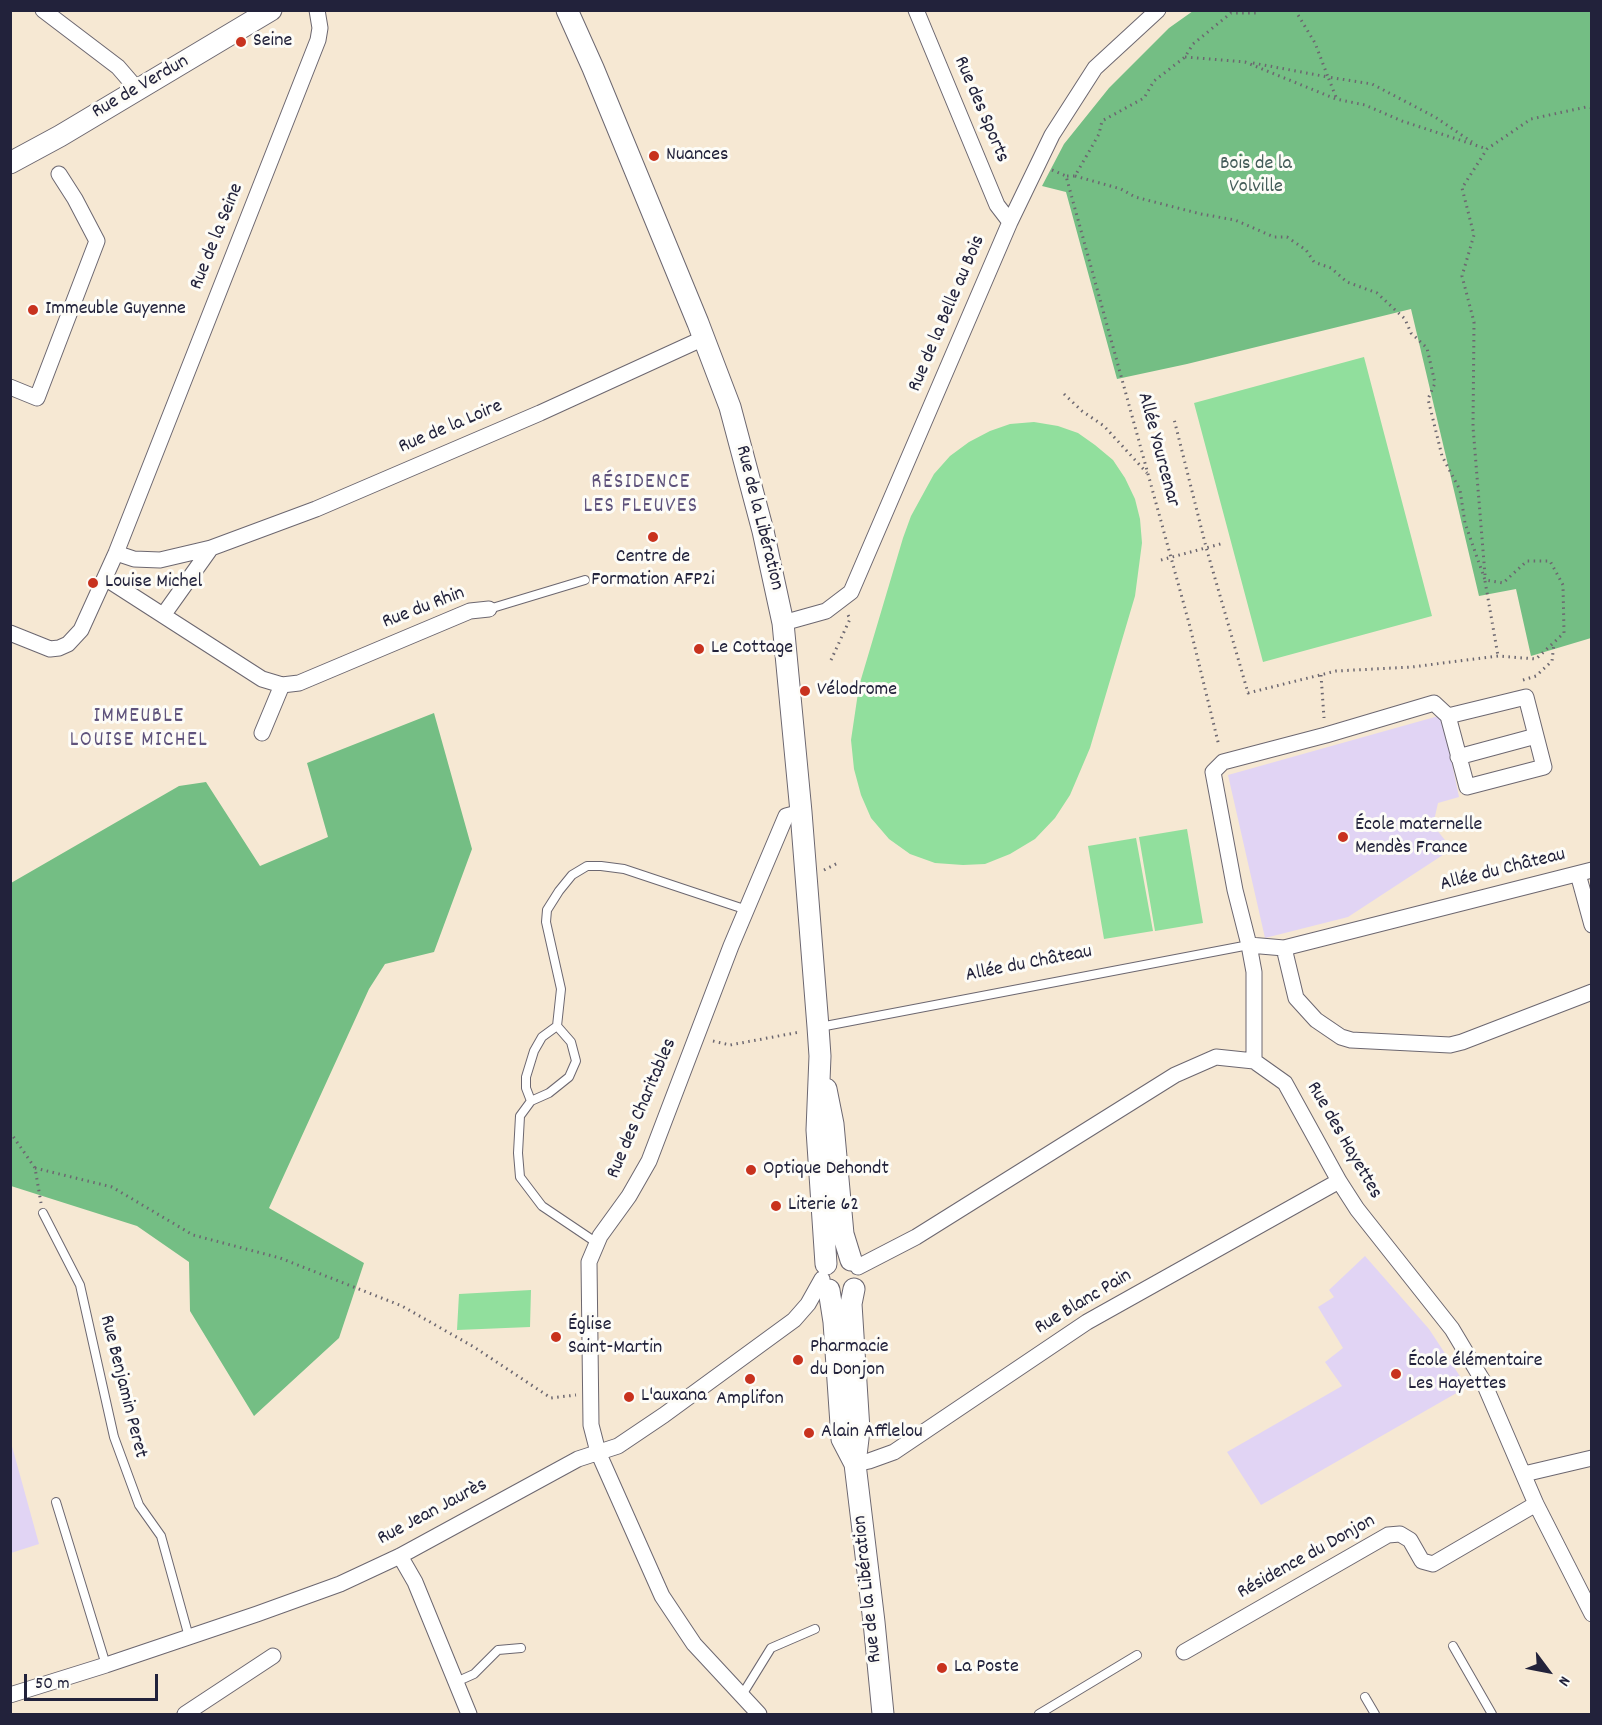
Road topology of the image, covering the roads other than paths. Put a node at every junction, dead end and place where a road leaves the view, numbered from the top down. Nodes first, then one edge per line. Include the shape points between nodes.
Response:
1 (43, 10) edge
2 (271, 10) edge
3 (317, 10) edge
4 (567, 10) edge
5 (916, 10) edge
6 (1158, 10) edge
7 (137, 89) junction
8 (10, 163) edge
9 (59, 174) dead end
10 (1010, 222) junction
11 (704, 338) junction
12 (10, 387) edge
13 (211, 548) junction
14 (116, 553) junction
15 (105, 578) junction
16 (585, 580) dead end
17 (489, 609) joint
18 (164, 614) junction
19 (783, 623) junction
20 (10, 633) edge
21 (282, 685) junction
22 (1448, 716) junction
23 (262, 733) dead end
24 (1536, 736) junction
25 (1458, 757) junction
26 (801, 812) junction
27 (1585, 872) edge
28 (747, 910) junction
29 (1592, 925) edge
30 (1248, 945) junction
31 (1284, 948) junction
32 (1592, 992) edge
33 (557, 1026) junction
34 (818, 1027) junction
35 (820, 1056) junction
36 (1254, 1061) junction
37 (531, 1101) junction
38 (1339, 1181) junction
39 (43, 1213) road end
40 (597, 1243) junction
41 (854, 1263) junction
42 (826, 1278) junction
43 (854, 1289) junction
44 (598, 1452) junction
45 (1592, 1458) edge
46 (855, 1464) junction
47 (1524, 1474) junction
48 (56, 1502) dead end
49 (1536, 1504) junction
50 (400, 1556) junction
51 (1592, 1614) edge
52 (815, 1629) dead end
53 (189, 1637) junction
54 (1454, 1646) dead end
55 (521, 1648) dead end
56 (1184, 1652) dead end
57 (1137, 1655) dead end
58 (273, 1656) dead end
59 (106, 1665) junction
60 (456, 1682) junction
61 (10, 1695) edge
62 (741, 1697) junction
63 (1365, 1697) dead end
64 (185, 1714) edge
65 (469, 1714) edge
66 (759, 1714) edge
67 (883, 1714) edge
68 (1039, 1714) edge
69 (1375, 1714) edge
70 (1492, 1714) edge

1 - 7 street via 118,67
2 - 7 main road, Rue de Verdun
3 - 14 street, Rue de la Seine via 321,28 318,40
4 - 11 main road, Rue de la Libération
5 - 10 street, Rue des Sports via 997,205
6 - 10 street, Rue de la Belle au Bois via 1095,68 1071,103
7 - 8 main road, Rue de Verdun
9 - 12 street via 97,241 36,398
10 - 19 street, Rue de la Belle au Bois via 851,592 826,611
11 - 13 street, Rue de la Loire via 326,504
11 - 19 main road, Rue de la Libération via 748,470
13 - 14 street, Rue de la Loire via 160,560 134,559
13 - 18 street
14 - 15 street, Rue de la Seine
15 - 18 street
15 - 20 street, Rue de la Seine via 81,630 68,644 50,649
16 - 17 lane, Rue du Rhin
17 - 21 street, Rue du Rhin via 470,611 299,683
18 - 21 street via 262,679
19 - 26 main road, Rue de la Libération
21 - 23 street
22 - 24 street via 1526,697
22 - 25 street
22 - 30 street via 1434,703 1223,762 1213,772
24 - 25 street
24 - 25 street via 1544,767 1522,773 1467,787
26 - 28 street, Rue des Charitables via 786,816
26 - 34 main road, Rue de la Libération
27 - 29 street
27 - 31 street, Allée du Château
28 - 33 lane via 624,869 587,866 572,875 548,910 546,922 561,989
28 - 40 street, Rue des Charitables via 649,1161
30 - 31 street, Allée du Château
30 - 34 lane, Allée du Château
30 - 36 street via 1254,972
31 - 32 street via 1296,998 1316,1020 1351,1040 1450,1045
33 - 37 lane via 542,1037 534,1052 526,1077
33 - 37 lane via 571,1042 576,1061 569,1077
34 - 35 main road, Rue de la Libération
35 - 41 main road, Rue de la Libération via 833,1124 843,1233
35 - 42 main road, Rue de la Libération via 817,1130
36 - 38 street, Rue des Hayettes via 1285,1083
36 - 41 street, Rue des Hayettes via 1216,1057 1174,1075 916,1237
37 - 40 lane via 520,1116 520,1177 542,1206
38 - 46 street, Rue Blanc Pain via 1088,1322 894,1452
38 - 47 street, Rue des Hayettes via 1452,1329 1483,1381
39 - 53 lane, Rue Benjamin Peret via 80,1285 114,1437 139,1505 160,1536
40 - 44 street, Rue des Charitables via 589,1262 591,1425
41 - 42 main road via 838,1257
41 - 43 main road via 860,1277
42 - 43 main road via 842,1294
42 - 44 street, Rue Jean Jaurès via 794,1320 618,1446
42 - 46 main road, Rue de la Libération via 834,1322 842,1439
43 - 46 main road, Rue de la Libération via 850,1304 859,1430
44 - 50 street, Rue Jean Jaurès via 578,1459
44 - 62 street, Rue des Charitables via 662,1596 694,1644
45 - 47 street
46 - 67 main road, Rue de la Libération
47 - 49 street, Rue des Hayettes
48 - 59 lane
49 - 51 street, Rue des Hayettes
49 - 56 street, Résidence du Donjon via 1433,1564 1422,1561 1410,1540 1400,1534 1388,1535
50 - 53 street, Rue Jean Jaurès via 340,1584
50 - 60 street via 415,1582
52 - 62 lane via 771,1648
53 - 59 street, Rue Jean Jaurès
54 - 70 lane
55 - 60 lane via 498,1650 474,1674
57 - 68 lane
58 - 64 street
59 - 61 street, Rue Jean Jaurès
60 - 65 street
62 - 66 street, Rue des Charitables
63 - 69 lane

